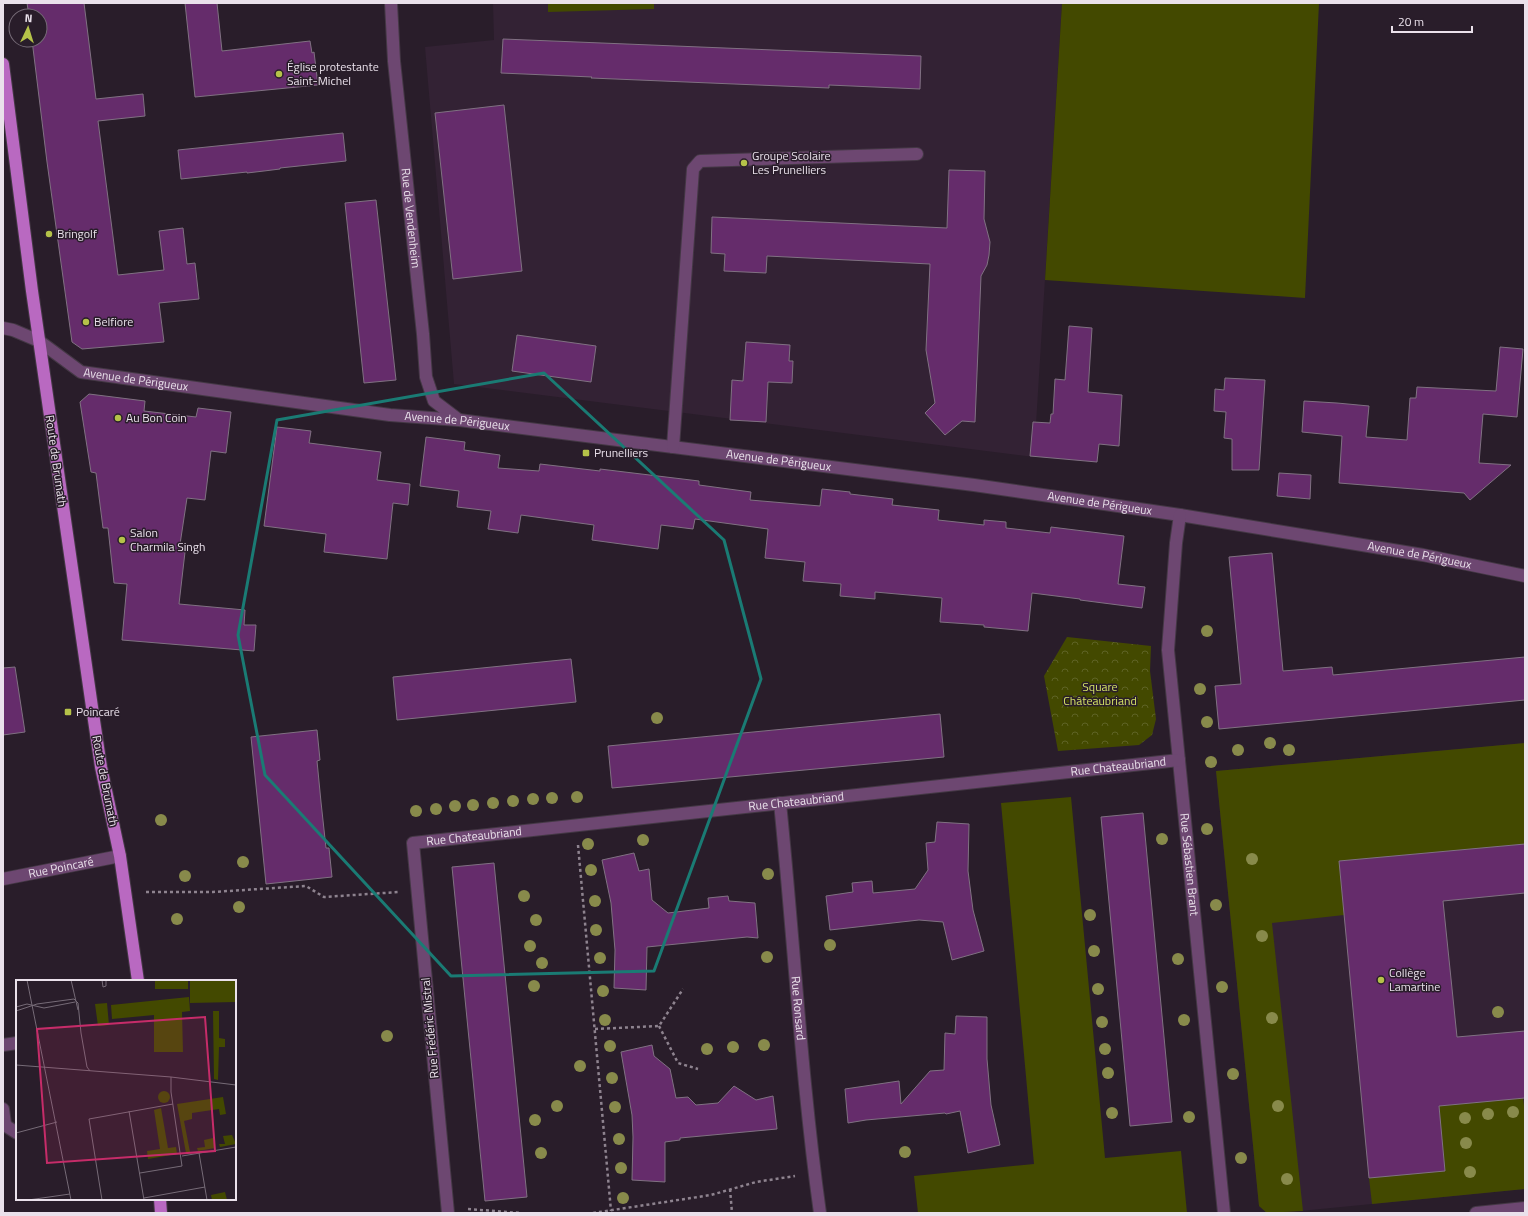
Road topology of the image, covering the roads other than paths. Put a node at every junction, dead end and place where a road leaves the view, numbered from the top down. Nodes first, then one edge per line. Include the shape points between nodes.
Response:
1 (391, 3) edge
2 (3, 64) edge
3 (917, 154) dead end
4 (3, 328) edge
5 (39, 341) junction
6 (459, 420) junction
7 (673, 447) junction
8 (1180, 515) junction
9 (1525, 576) edge
10 (1179, 760) junction
11 (780, 803) junction
12 (413, 843) joint
13 (120, 856) junction
14 (3, 879) edge
15 (138, 980) edge
16 (16, 1042) edge
17 (3, 1045) edge
18 (3, 1109) edge
19 (4, 1124) edge
20 (16, 1132) edge
21 (160, 1200) edge
22 (1525, 1208) edge
23 (447, 1212) edge
24 (161, 1213) edge
25 (820, 1213) edge
26 (1224, 1213) edge
27 (1476, 1213) edge

1 - 6 street, Rue de Vendenheim via 394,61 426,377 434,401
2 - 5 main road, Route de Brumath
3 - 7 street via 700,162 693,169
4 - 5 street, Avenue de Périgueux
5 - 6 street, Avenue de Périgueux via 81,372 390,415
5 - 13 main road, Route de Brumath via 101,767
6 - 7 street, Avenue de Périgueux
7 - 8 street, Avenue de Périgueux via 974,484
8 - 9 street, Avenue de Périgueux via 1415,554
8 - 10 street, Rue Sébastien Brant via 1168,650
10 - 11 street, Rue Chateaubriand
10 - 26 street, Rue Sébastien Brant
11 - 12 street, Rue Chateaubriand
11 - 25 street, Rue Ronsard via 814,1173
12 - 23 street, Rue Frédéric Mistral
13 - 14 street, Rue Poincaré
13 - 15 main road, Route de Brumath
16 - 17 street
18 - 19 street
19 - 20 street
21 - 24 main road
22 - 27 street

